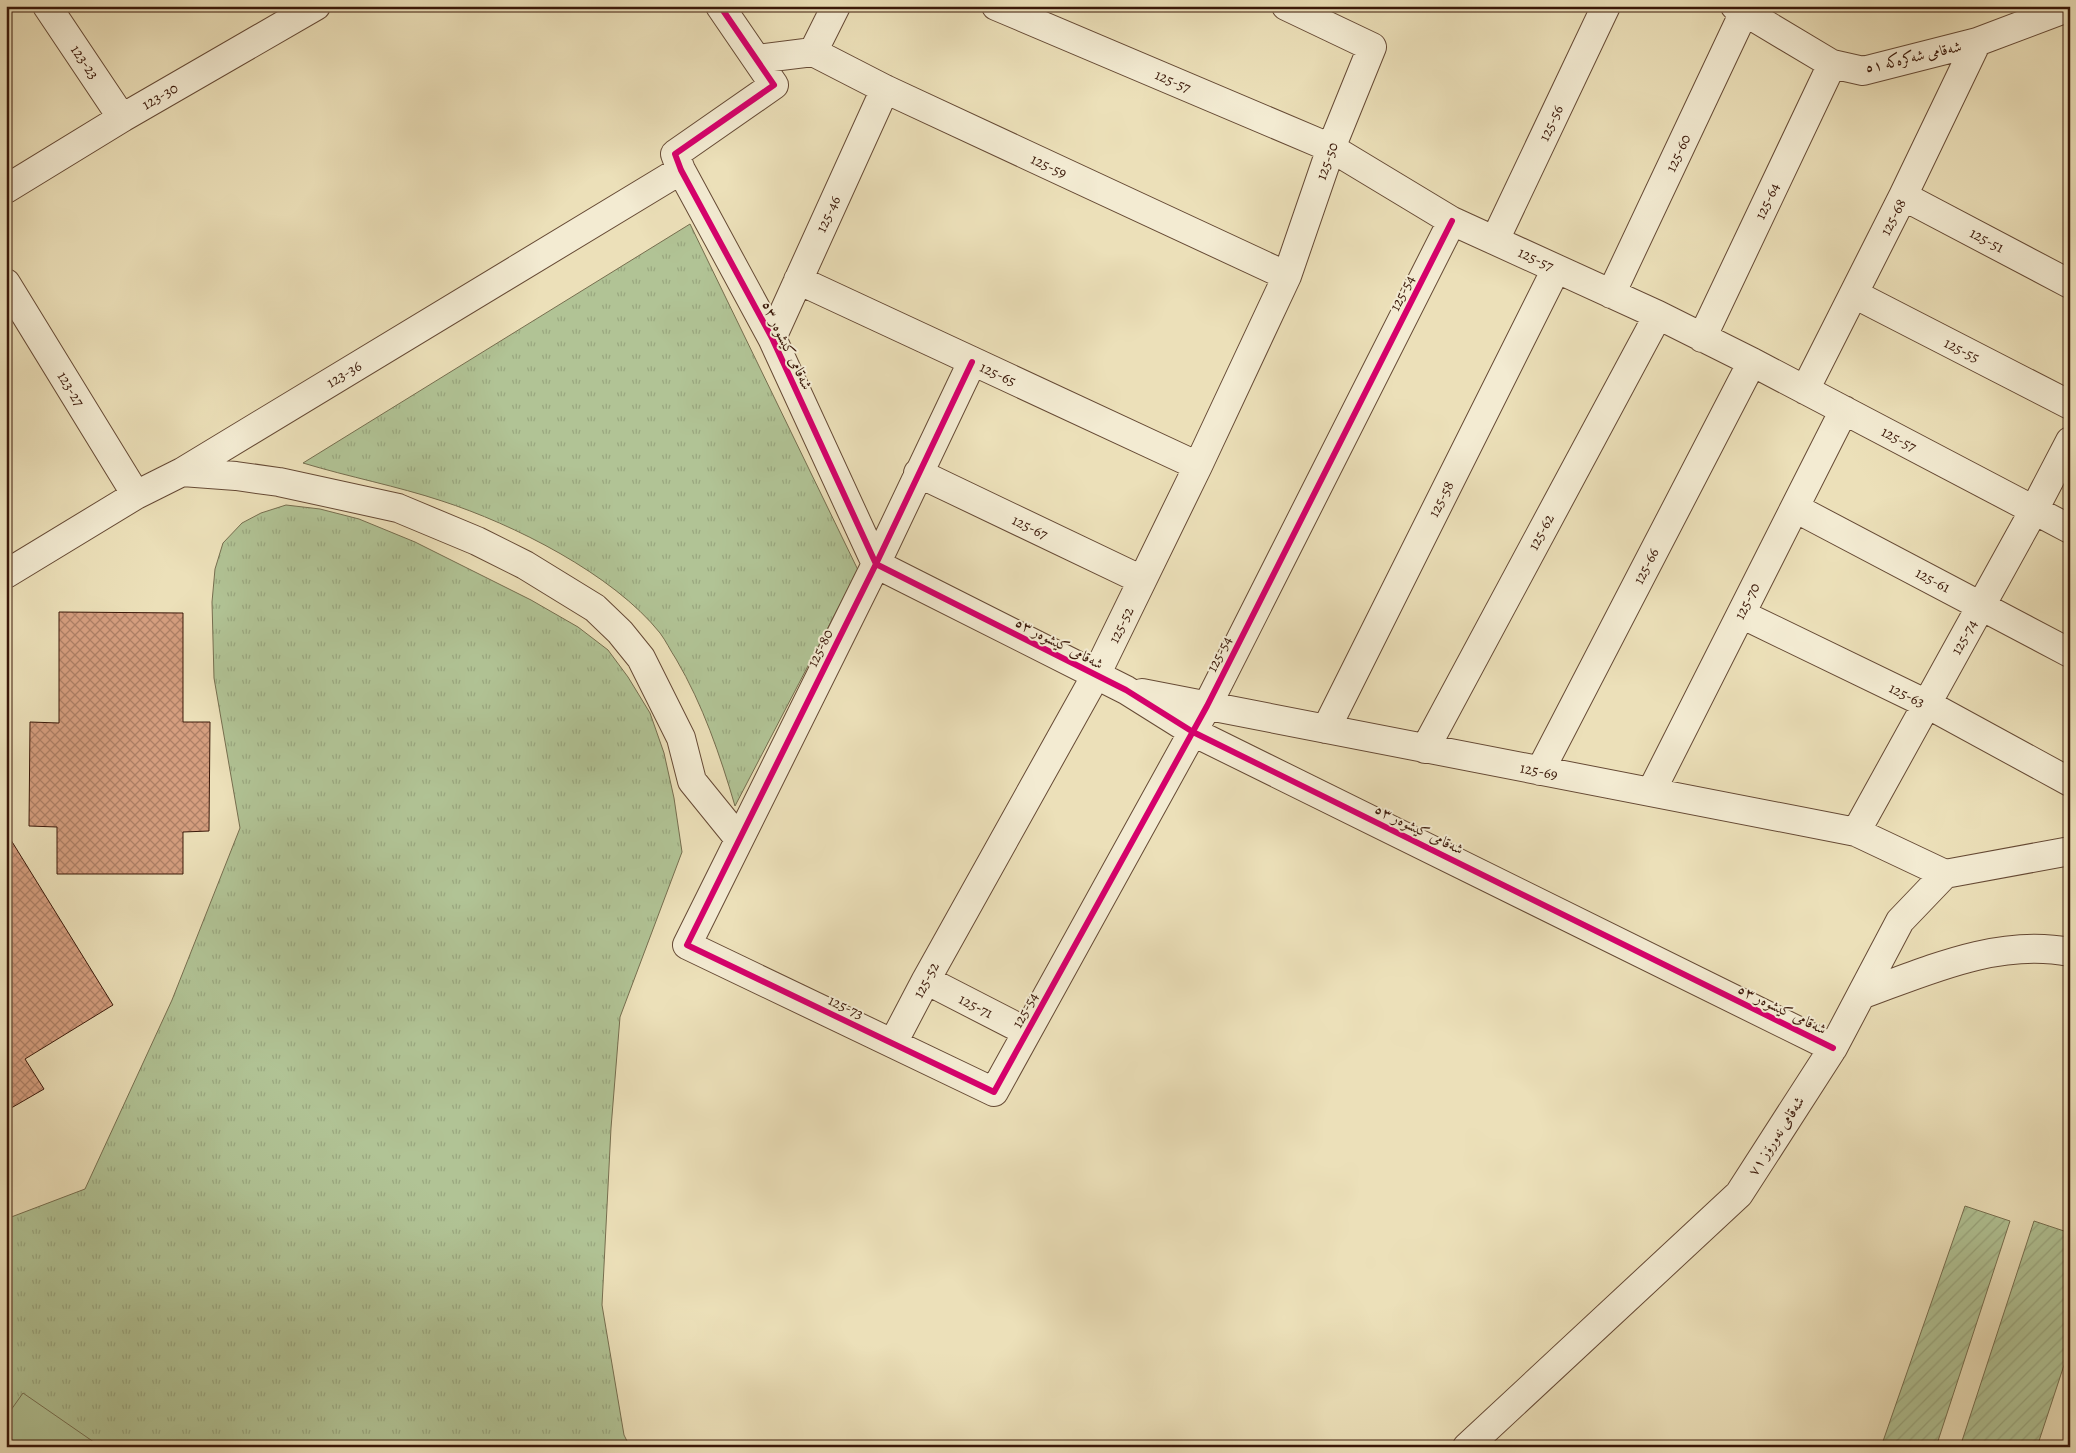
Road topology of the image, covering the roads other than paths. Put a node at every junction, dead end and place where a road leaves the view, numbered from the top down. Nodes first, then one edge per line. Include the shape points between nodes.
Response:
1 (47, 6) edge
2 (316, 6) edge
3 (720, 6) edge
4 (836, 6) edge
5 (996, 6) edge
6 (1286, 6) edge
7 (1606, 6) edge
8 (2070, 7) edge
9 (1740, 9) edge
10 (1978, 42) junction
11 (813, 52) junction
12 (757, 59) junction
13 (1832, 64) junction
14 (885, 90) junction
15 (122, 118) junction
16 (1330, 148) junction
17 (681, 170) junction
18 (6, 189) edge
19 (1904, 196) junction
20 (1452, 221) junction
21 (1495, 240) junction
22 (1556, 268) junction
23 (1287, 276) junction
24 (798, 280) junction
25 (2068, 280) edge
26 (6, 283) edge
27 (1611, 294) junction
28 (1854, 294) junction
29 (1658, 315) junction
30 (772, 338) junction
31 (1702, 338) junction
32 (972, 362) junction
33 (1752, 362) junction
34 (1805, 390) junction
35 (2070, 405) edge
36 (1844, 410) junction
37 (2070, 441) edge
38 (1198, 466) junction
39 (182, 472) junction
40 (918, 473) junction
41 (136, 496) junction
42 (1795, 508) junction
43 (2034, 510) junction
44 (2070, 529) edge
45 (876, 564) junction
46 (6, 574) edge
47 (1142, 580) junction
48 (1981, 606) junction
49 (1741, 614) junction
50 (2070, 653) edge
51 (1096, 675) junction
52 (1126, 690) junction
53 (1927, 704) junction
54 (1207, 706) junction
55 (1326, 729) junction
56 (1193, 732) junction
57 (1425, 749) junction
58 (1540, 771) junction
59 (2070, 782) edge
60 (1651, 792) junction
61 (1856, 832) junction
62 (739, 839) junction
63 (2070, 851) edge
64 (1945, 874) junction
65 (687, 945) joint
66 (2070, 952) edge
67 (926, 980) junction
68 (1861, 995) junction
69 (1027, 1032) junction
70 (893, 1043) junction
71 (1833, 1048) junction
72 (994, 1092) joint
73 (1467, 1447) edge

1 - 15 street, 123-23
2 - 15 street, 123-30
3 - 12 street, شەقامی کیشوەر ٥٣
4 - 11 street
5 - 16 street, 125-57
6 - 16 street, 125-50 via 1372,47
7 - 21 street, 125-56
8 - 10 street, شەقامی شەکرەکە ٥١
9 - 13 street, شەقامی شەکرەکە ٥١
9 - 27 street, 125-60
10 - 13 street, شەقامی شەکرەکە ٥١ via 1863,72
10 - 19 street, 125-68
11 - 12 street
11 - 14 street, 125-59
12 - 17 street, شەقامی کیشوەر ٥٣ via 774,85 675,154
13 - 31 street, 125-64
14 - 23 street, 125-59
14 - 24 street, 125-46
15 - 18 street, 123-30
16 - 20 street, 125-57
16 - 23 street, 125-50
17 - 30 street, شەقامی کیشوەر ٥٣
17 - 39 street, 123-36
19 - 25 street, 125-51
19 - 28 street, 125-68
20 - 21 street, 125-57
20 - 54 street, 125-54
21 - 22 street, 125-57
22 - 27 street, 125-57
22 - 55 street, 125-58
23 - 38 street, 125-52
24 - 30 street, 125-46
24 - 32 street, 125-65
26 - 41 street, 123-27
27 - 29 street, 125-57
28 - 34 street, 125-68
28 - 35 street, 125-55
29 - 31 street, 125-57
29 - 57 street, 125-62
30 - 45 street, شەقامی کیشوەر ٥٣
31 - 33 street, 125-57
32 - 38 street, 125-65
32 - 40 street, 125-80
33 - 34 street, 125-57
33 - 58 street, 125-66
34 - 36 street, 125-57
36 - 42 street, 125-70
36 - 43 street, 125-57
37 - 43 street, 125-74
38 - 47 street, 125-52
39 - 41 street, 123-36
39 - 62 street via 279,482 398,508 477,541 588,603 620,632 641,658 681,738 692,781
40 - 45 street, 125-80
40 - 47 street, 125-67
41 - 46 street, 123-36
42 - 48 street, 125-61
42 - 49 street, 125-70
43 - 44 street, 125-57
43 - 48 street, 125-74
45 - 51 street, شەقامی کیشوەر ٥٣
45 - 62 street, 125-80
47 - 51 street, 125-52
48 - 50 street, 125-61
48 - 53 street, 125-74
49 - 53 street, 125-63
49 - 60 street, 125-70
51 - 52 street, شەقامی کیشوەر ٥٣
51 - 67 street, 125-52
52 - 54 street, 125-69
52 - 56 street, شەقامی کیشوەر ٥٣
53 - 59 street, 125-63
53 - 61 street, 125-74
54 - 55 street, 125-69
54 - 56 street, 125-54
55 - 57 street, 125-69
56 - 69 street, 125-54
56 - 71 street, شەقامی کیشوەر ٥٣
57 - 58 street, 125-69
58 - 60 street, 125-69
60 - 61 street, 125-69
61 - 64 street, 125-69
62 - 65 street, 125-80
63 - 64 street
64 - 68 street, شەقامی نەورۆز ٧١ via 1900,921
65 - 70 street, 125-73
66 - 68 street via 2024,950 1982,954
67 - 69 street, 125-71
67 - 70 street, 125-52
68 - 71 street, شەقامی نەورۆز ٧١
69 - 72 street, 125-54
70 - 72 street, 125-73
71 - 73 street, شەقامی نەورۆز ٧١ via 1739,1194

